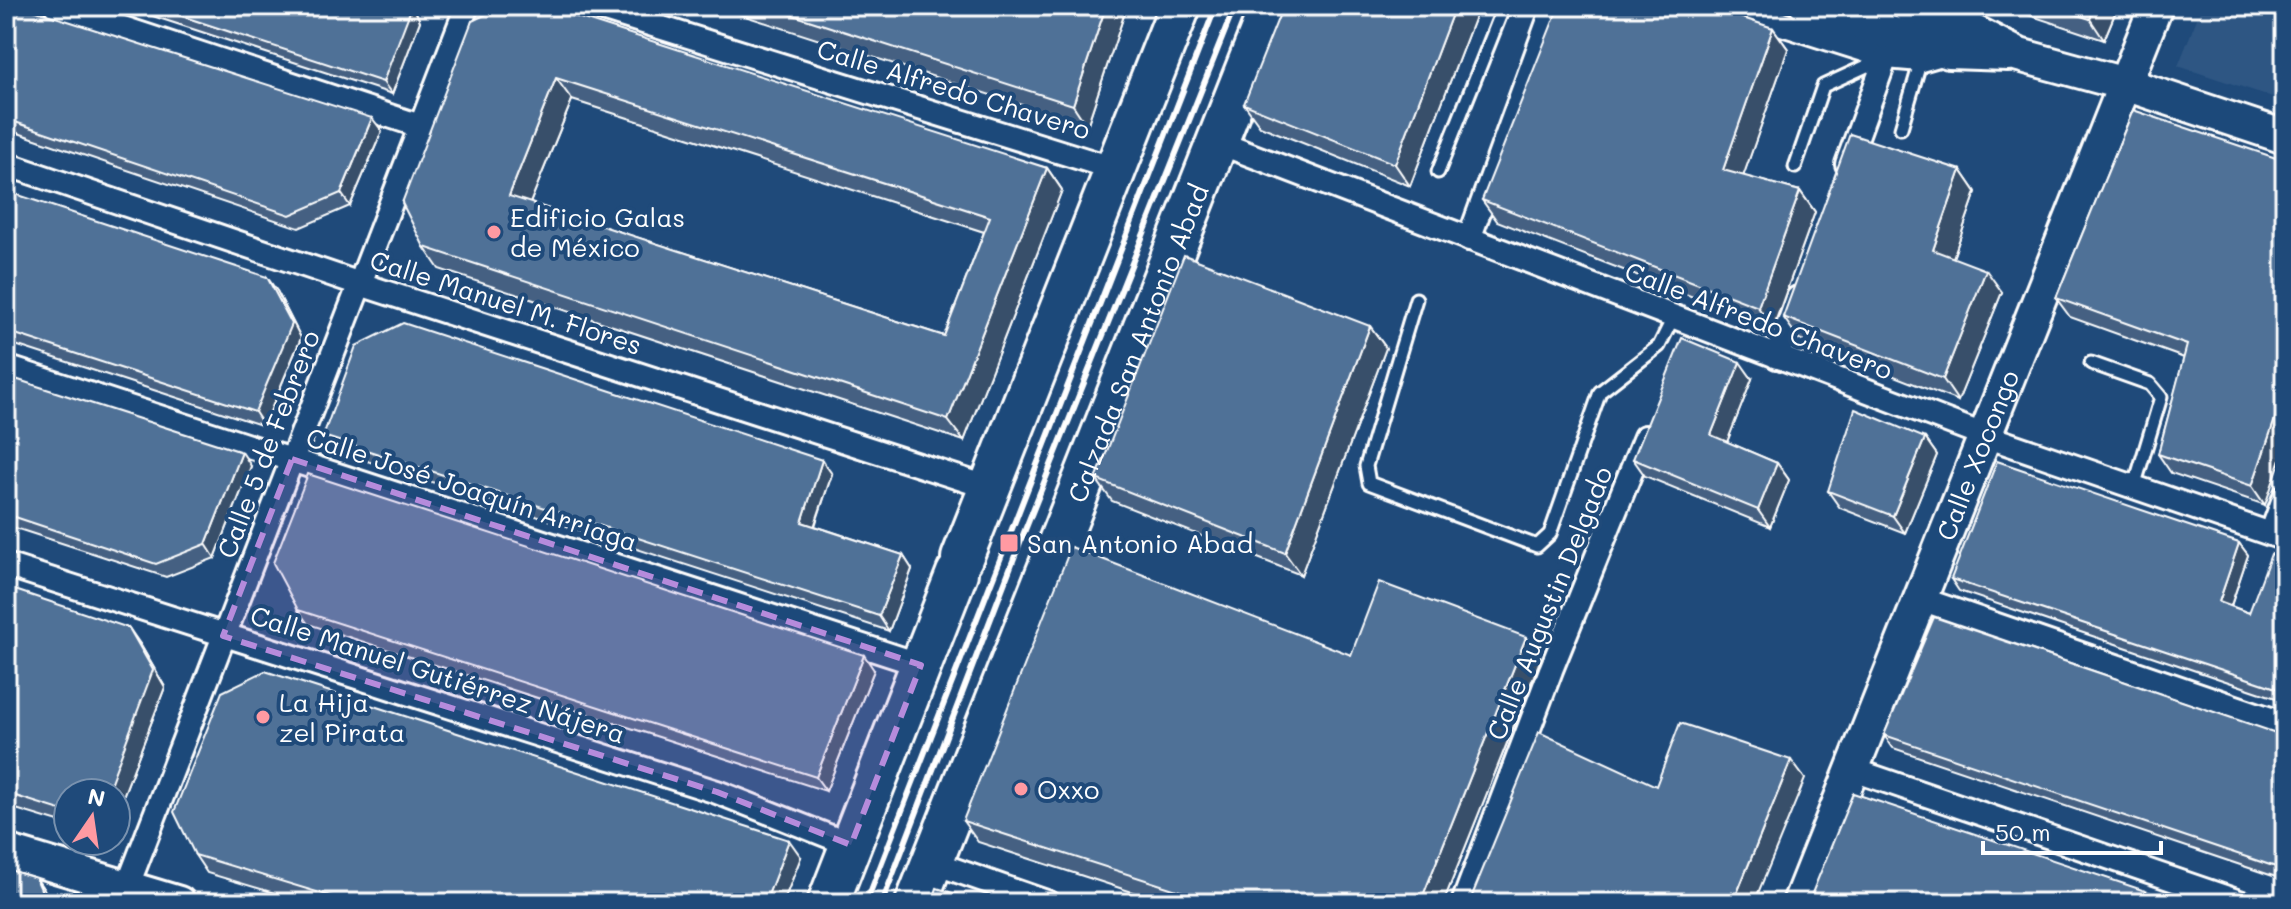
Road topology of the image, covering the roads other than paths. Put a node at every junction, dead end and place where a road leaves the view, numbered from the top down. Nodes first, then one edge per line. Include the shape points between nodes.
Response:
1 (56, 6) edge
2 (467, 6) edge
3 (592, 6) edge
4 (1180, 6) edge
5 (1271, 6) edge
6 (1504, 6) edge
7 (1554, 6) edge
8 (1725, 6) edge
9 (1807, 6) edge
10 (1908, 6) edge
11 (2156, 6) edge
12 (2019, 55) junction
13 (1935, 56) junction
14 (1886, 57) junction
15 (2125, 84) junction
16 (420, 126) junction
17 (1901, 128) dead end
18 (2285, 137) edge
19 (1217, 142) junction
20 (6, 164) edge
21 (1795, 167) dead end
22 (1115, 169) junction
23 (1438, 172) dead end
24 (1837, 192) edge
25 (1469, 239) junction
26 (1804, 282) edge
27 (360, 284) junction
28 (1416, 299) dead end
29 (1682, 322) junction
30 (1679, 354) edge
31 (1777, 357) junction
32 (2091, 363) dead end
33 (6, 367) edge
34 (1656, 411) edge
35 (1986, 436) junction
36 (292, 459) junction
37 (2134, 487) junction
38 (990, 488) junction
39 (2285, 496) edge
40 (2278, 537) edge
41 (6, 565) edge
42 (1918, 598) junction
43 (223, 636) junction
44 (921, 665) junction
45 (2285, 724) edge
46 (1851, 769) junction
47 (851, 845) junction
48 (6, 851) edge
49 (932, 862) junction
50 (124, 895) edge
51 (179, 903) edge
52 (828, 903) edge
53 (916, 903) edge
54 (1049, 903) edge
55 (1463, 903) edge
56 (1799, 903) edge
57 (2242, 903) edge

1 - 16 street
2 - 16 street, Calle 5 de Febrero
3 - 22 street, Calle Alfredo Chavero
4 - 22 highway
5 - 19 highway, Calzada San Antonio Abad
6 - 23 lane
7 - 25 street
8 - 14 street
9 - 13 street
10 - 12 street via 1957,23
11 - 15 street, Calle Xocongo
12 - 13 street
12 - 15 street
13 - 14 street
13 - 17 lane
14 - 21 lane via 1823,86
14 - 24 street
15 - 18 street
15 - 35 street, Calle Xocongo
16 - 27 street, Calle 5 de Febrero
19 - 25 street, Calle Alfredo Chavero
19 - 49 highway, Calzada San Antonio Abad
20 - 27 street, Calle Manuel M. Flores
22 - 38 highway
25 - 29 street, Calle Alfredo Chavero
26 - 31 street
27 - 36 street, Calle 5 de Febrero
27 - 38 street, Calle Manuel M. Flores
28 - 29 lane via 1366,466 1369,483 1537,546 1550,534 1600,392
29 - 30 street
29 - 31 street, Calle Alfredo Chavero
31 - 35 street, Calle Alfredo Chavero
32 - 37 lane via 2150,384 2161,397
33 - 36 street, Calle José Joaquín Arriaga
34 - 55 street, Calle Augustin Delgado
35 - 37 street, Calle Alfredo Chavero
35 - 42 street, Calle Xocongo
36 - 43 street, Calle 5 de Febrero
36 - 44 street, Calle José Joaquín Arriaga
37 - 40 street, Calle Alfredo Chavero
38 - 44 highway
39 - 40 street
41 - 43 street, Calle Manuel Gutiérrez Nájera
42 - 45 street
42 - 46 street, Calle Xocongo
43 - 47 street, Calle Manuel Gutiérrez Nájera via 717,792
43 - 50 street, Calle 5 de Febrero
44 - 47 highway
46 - 56 street, Calle Xocongo
46 - 57 street
47 - 52 highway
48 - 50 street
49 - 53 highway, Calzada San Antonio Abad
49 - 54 street
50 - 51 street

